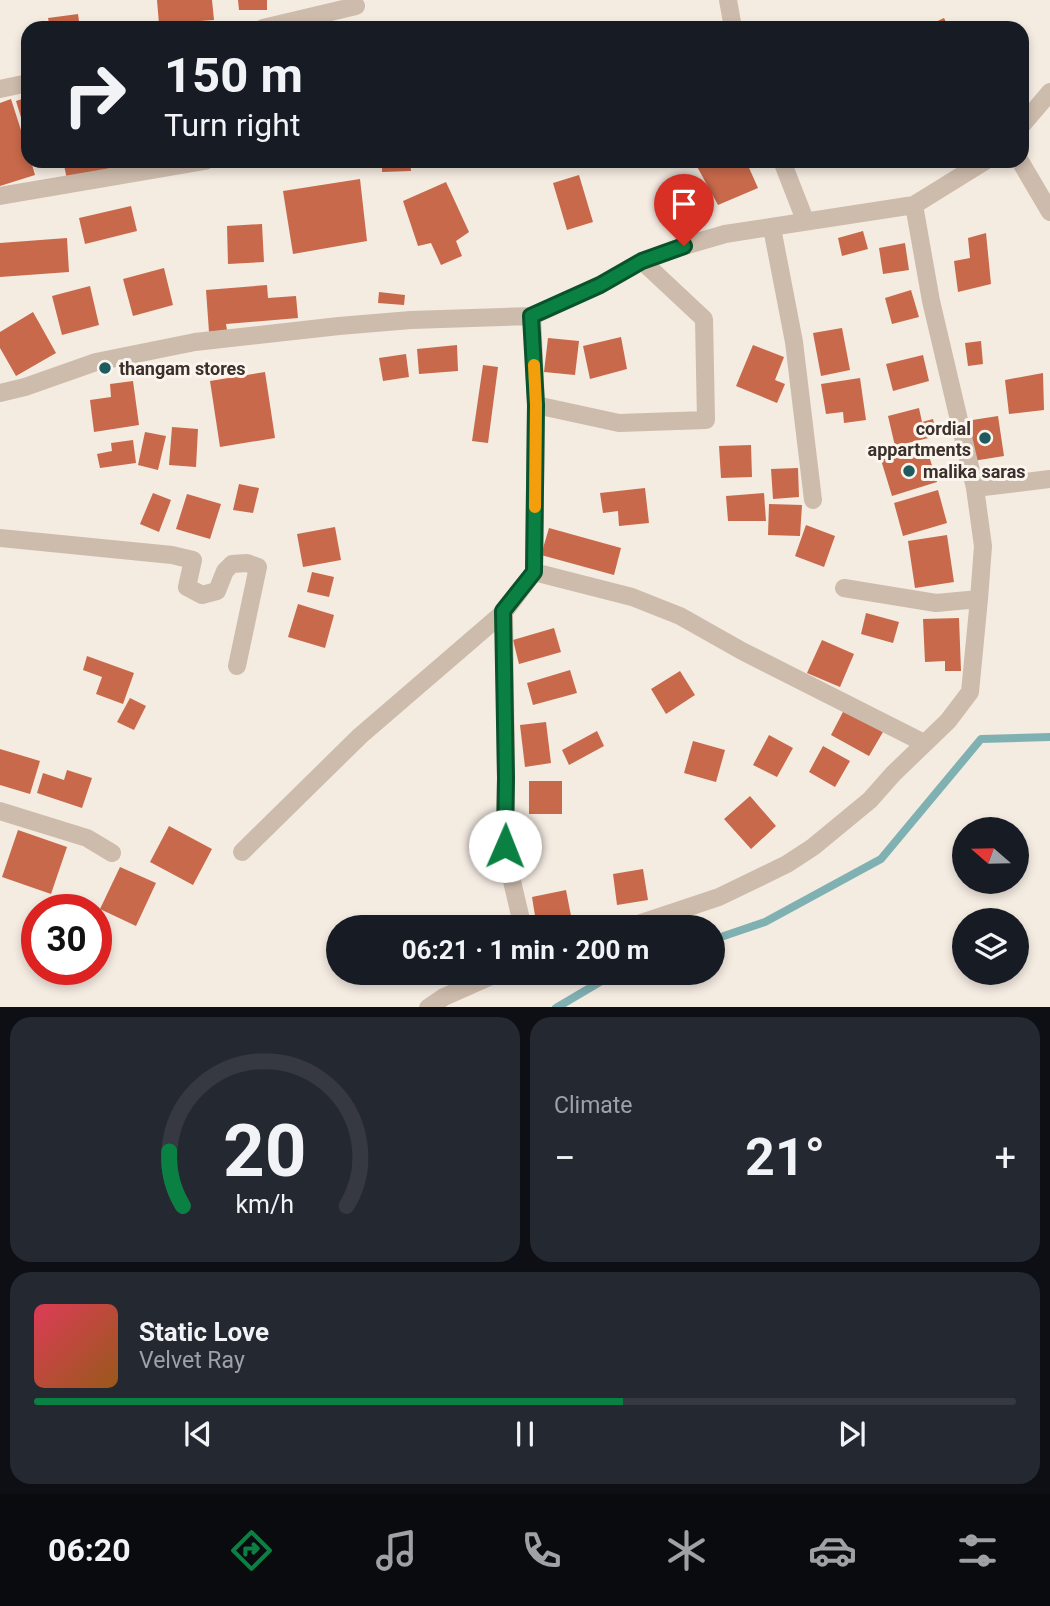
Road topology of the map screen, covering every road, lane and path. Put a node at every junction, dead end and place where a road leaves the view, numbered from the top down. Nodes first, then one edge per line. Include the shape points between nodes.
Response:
1 (728, 0) edge
2 (356, 6) dead end
3 (293, 21) edge
4 (732, 21) edge
5 (21, 84) edge
6 (0, 89) edge
7 (1050, 92) edge
8 (1029, 117) edge
9 (164, 168) edge
10 (785, 168) edge
11 (974, 168) edge
12 (1024, 168) edge
13 (0, 196) edge
14 (914, 205) junction
15 (1050, 212) edge
16 (805, 220) junction
17 (772, 228) junction
18 (642, 261) junction
19 (531, 316) junction
20 (0, 393) edge
21 (536, 405) junction
22 (1050, 479) edge
23 (975, 488) junction
24 (813, 500) dead end
25 (0, 538) edge
26 (534, 572) junction
27 (844, 588) dead end
28 (979, 599) junction
29 (503, 611) junction
30 (237, 666) dead end
31 (924, 743) junction
32 (0, 811) edge
33 (242, 852) dead end
34 (112, 853) dead end
35 (520, 915) edge
36 (665, 915) edge
37 (472, 985) edge
38 (428, 1007) edge

1 - 4 street
2 - 3 street
5 - 6 street
7 - 8 street
9 - 13 street
10 - 16 street
11 - 14 street
12 - 15 street
14 - 16 street
14 - 23 street via 931,301
16 - 17 street
17 - 18 street via 725,234
17 - 24 street via 794,342
18 - 19 street
18 - 21 street via 704,319 706,419 619,423
19 - 20 street via 339,326 195,342 96,362
19 - 21 street
21 - 26 street
22 - 23 street
23 - 28 street via 983,546
25 - 30 street via 193,560 187,587 202,595 217,592 232,564 258,567
26 - 29 street
26 - 31 street via 632,597 680,615 741,651
27 - 28 street via 936,603
28 - 31 street via 970,692
29 - 33 street via 360,736
29 - 35 street via 505,846
31 - 36 street via 870,800 813,847 719,897
32 - 34 street via 87,838
37 - 38 street

